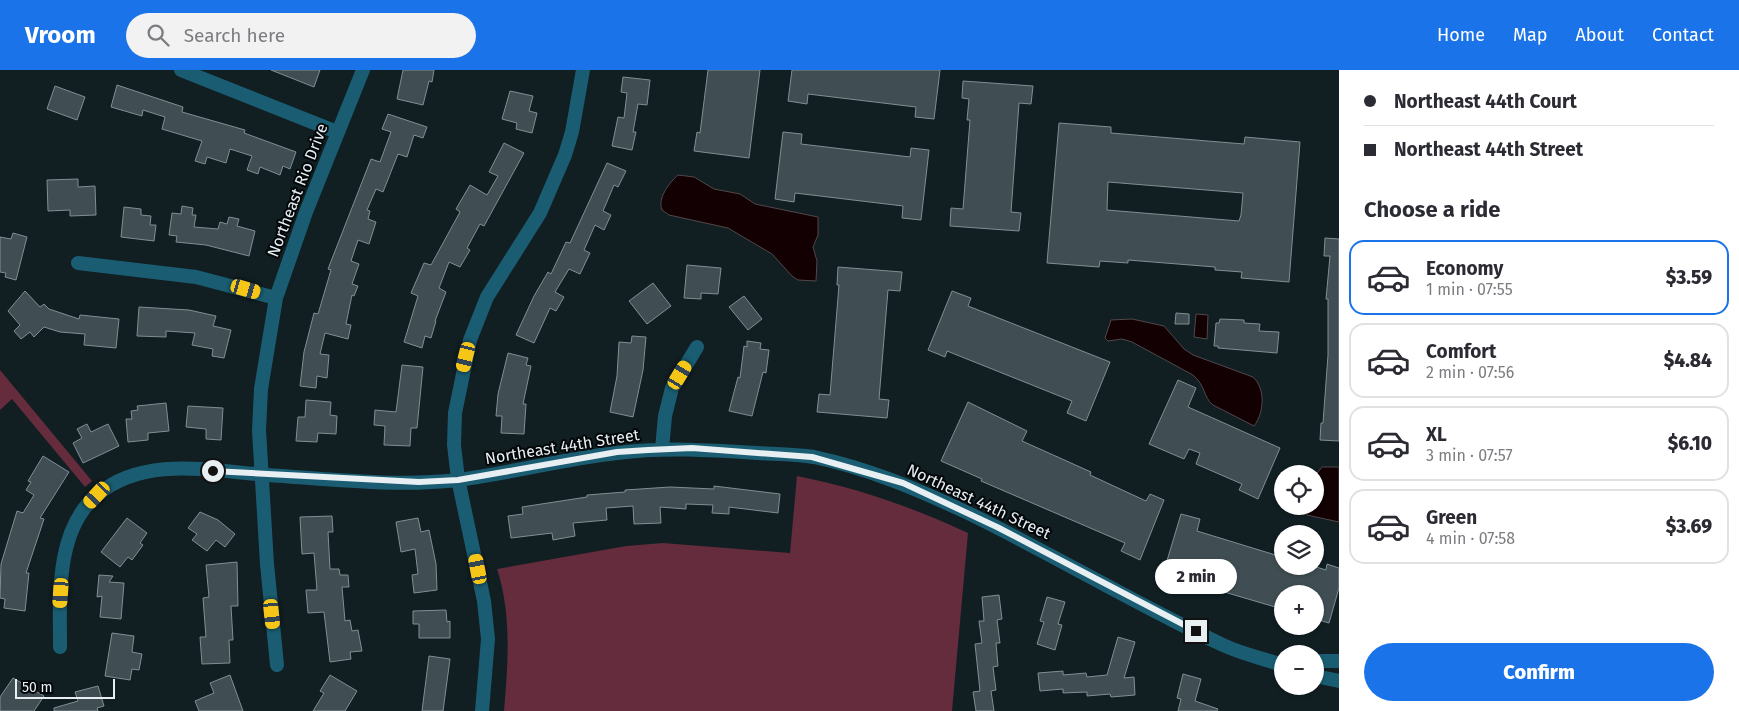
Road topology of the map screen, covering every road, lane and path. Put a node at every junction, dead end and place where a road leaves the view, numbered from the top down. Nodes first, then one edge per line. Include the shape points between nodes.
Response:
1 (181, 70) edge
2 (362, 70) edge
3 (583, 70) edge
4 (337, 132) junction
5 (78, 263) dead end
6 (276, 298) junction
7 (697, 348) dead end
8 (662, 449) junction
9 (262, 474) junction
10 (458, 480) junction
11 (60, 647) dead end
12 (1274, 660) edge
13 (1324, 661) edge
14 (1339, 661) edge
15 (277, 664) dead end
16 (1324, 678) edge
17 (1339, 681) edge
18 (482, 711) edge

1 - 4 street
2 - 4 street, Northeast Rio Drive
3 - 10 street via 572,132 558,175 540,213 487,297 470,340 455,412
4 - 6 street, Northeast Rio Drive
5 - 6 street via 196,277
6 - 9 street, Northeast Rio Drive via 261,389
7 - 8 street via 672,388
8 - 10 street, Northeast 44th Street via 617,452
8 - 12 street, Northeast 44th Street via 692,448 812,457 903,483 997,527 1223,645
9 - 10 street, Northeast 44th Street via 402,482
9 - 11 street, Northeast 44th Street via 153,470 126,478 97,495 80,516 68,544 60,607
9 - 15 street, Northeast Rio Drive
10 - 18 street via 484,601 488,639
13 - 14 street
16 - 17 street

